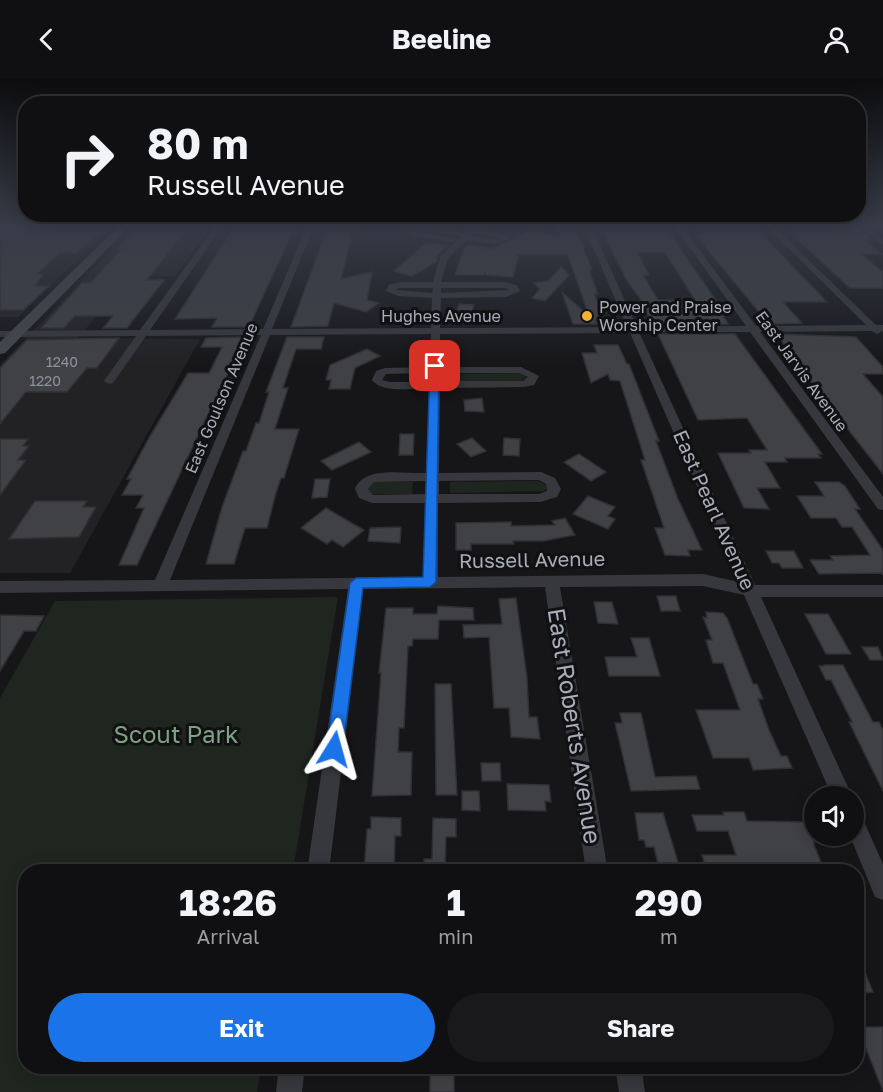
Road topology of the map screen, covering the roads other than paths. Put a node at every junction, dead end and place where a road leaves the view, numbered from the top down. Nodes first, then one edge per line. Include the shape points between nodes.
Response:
1 (79, 271) edge
2 (187, 271) edge
3 (292, 271) edge
4 (440, 271) edge
5 (607, 271) edge
6 (711, 271) edge
7 (818, 271) edge
8 (436, 290) junction
9 (879, 328) edge
10 (753, 329) junction
11 (633, 330) junction
12 (435, 331) junction
13 (267, 332) junction
14 (143, 333) junction
15 (0, 334) edge
16 (16, 334) junction
17 (883, 337) edge
18 (0, 350) edge
19 (435, 370) junction
20 (109, 381) dead end
21 (434, 384) junction
22 (432, 477) junction
23 (432, 499) junction
24 (883, 506) edge
25 (552, 580) junction
26 (430, 582) junction
27 (356, 583) junction
28 (160, 585) junction
29 (0, 587) edge
30 (750, 590) junction
31 (883, 591) edge
32 (838, 786) edge
33 (864, 845) edge
34 (319, 864) edge
35 (596, 864) edge
36 (883, 889) edge
37 (291, 1074) edge
38 (629, 1074) edge
39 (289, 1092) edge
40 (632, 1092) edge

1 - 16 main road
2 - 14 street
3 - 13 street, East Goulson Avenue
4 - 8 street
5 - 11 street, East Pearl Avenue
6 - 10 street, East Jarvis Avenue
7 - 9 street
8 - 8 street via 506,294 516,291 505,285
8 - 12 street
9 - 10 street, Hughes Avenue
9 - 17 street
10 - 11 street, Hughes Avenue
10 - 24 street, East Jarvis Avenue
11 - 12 street, Hughes Avenue
11 - 30 street, East Pearl Avenue
12 - 13 street, Hughes Avenue
12 - 19 street
13 - 14 street, Hughes Avenue
13 - 28 street, East Goulson Avenue
14 - 16 street, Hughes Avenue
14 - 20 street
15 - 16 street, Hughes Avenue
16 - 18 main road
19 - 21 street
19 - 21 street via 385,371 377,376 383,384
19 - 21 street via 521,370 534,376 530,383 523,384
21 - 22 street
22 - 23 street
22 - 23 street via 372,478 365,480 361,492 372,499
22 - 23 street via 541,476 551,481 555,489 540,498
23 - 26 street
25 - 26 street, Russell Avenue
25 - 30 street, Russell Avenue via 703,579
25 - 35 street, East Roberts Avenue
26 - 27 street, Russell Avenue
27 - 28 street, Russell Avenue
27 - 34 street
28 - 29 street, Russell Avenue
30 - 31 street, Russell Avenue
30 - 32 street, East Pearl Avenue
33 - 36 street
37 - 39 street
38 - 40 street

